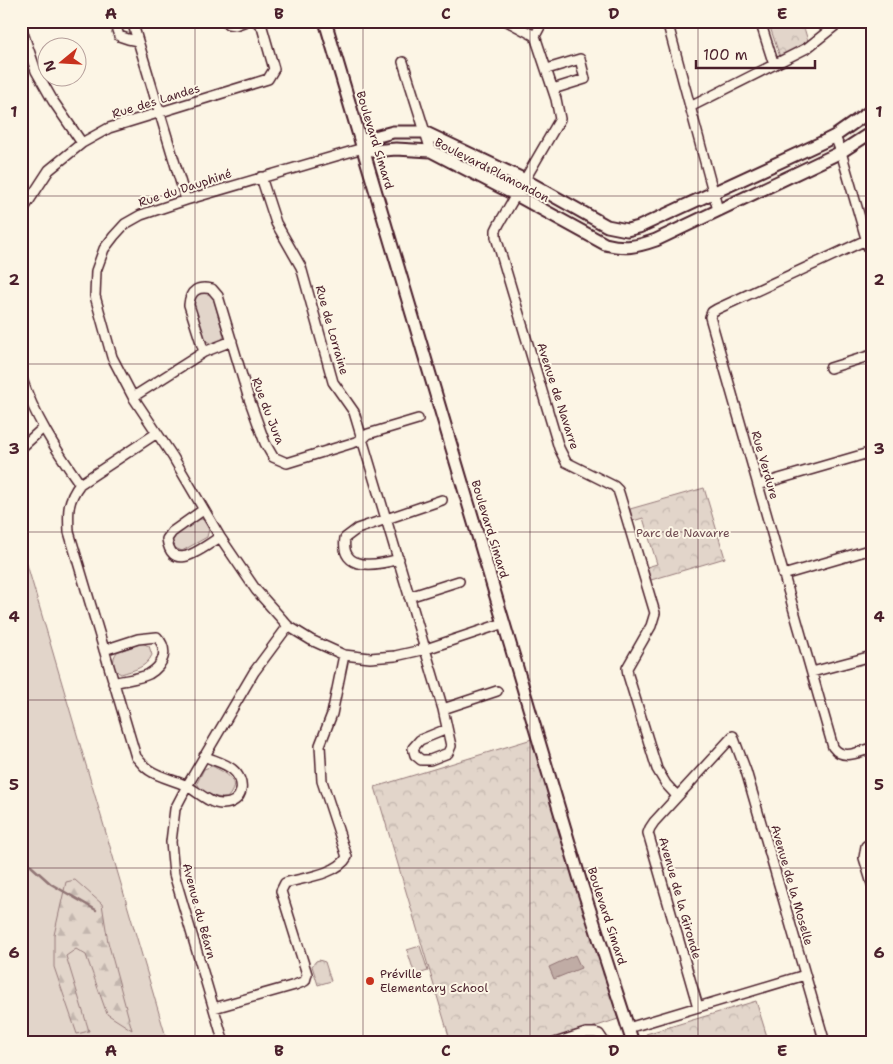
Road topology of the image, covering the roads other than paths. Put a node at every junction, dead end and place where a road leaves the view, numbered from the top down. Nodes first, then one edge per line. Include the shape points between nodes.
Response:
1 (114, 21) edge
2 (132, 21) edge
3 (226, 21) edge
4 (246, 21) edge
5 (256, 21) edge
6 (325, 21) edge
7 (507, 21) edge
8 (543, 21) edge
9 (667, 21) edge
10 (760, 21) edge
11 (841, 21) edge
12 (21, 27) edge
13 (535, 36) junction
14 (138, 41) junction
15 (402, 62) dead end
16 (774, 66) junction
17 (547, 69) junction
18 (553, 89) junction
19 (690, 107) junction
20 (872, 110) edge
21 (160, 112) junction
22 (424, 132) junction
23 (872, 132) edge
24 (835, 136) junction
25 (82, 143) junction
26 (363, 148) junction
27 (431, 151) junction
28 (842, 152) junction
29 (260, 177) junction
30 (525, 180) junction
31 (713, 193) junction
32 (516, 195) junction
33 (186, 200) junction
34 (718, 210) junction
35 (21, 212) edge
36 (866, 240) junction
37 (872, 259) edge
38 (232, 341) junction
39 (204, 352) junction
40 (872, 355) edge
41 (830, 368) dead end
42 (21, 376) edge
43 (133, 397) junction
44 (418, 419) dead end
45 (43, 428) junction
46 (157, 433) junction
47 (362, 440) junction
48 (21, 448) edge
49 (872, 452) edge
50 (80, 484) junction
51 (758, 485) junction
52 (442, 500) dead end
53 (203, 510) junction
54 (386, 519) junction
55 (220, 537) junction
56 (872, 549) edge
57 (398, 559) junction
58 (783, 575) junction
59 (459, 581) dead end
60 (409, 597) junction
61 (504, 624) junction
62 (288, 626) junction
63 (426, 649) junction
64 (104, 650) junction
65 (344, 655) junction
66 (872, 656) edge
67 (812, 672) junction
68 (113, 683) junction
69 (497, 691) dead end
70 (443, 709) junction
71 (447, 729) dead end
72 (733, 736) joint
73 (872, 748) edge
74 (204, 756) junction
75 (187, 786) junction
76 (677, 796) junction
77 (872, 842) edge
78 (872, 884) edge
79 (805, 975) junction
80 (698, 1007) junction
81 (214, 1008) junction
82 (628, 1028) junction
83 (224, 1043) edge
84 (555, 1043) edge
85 (605, 1043) edge
86 (633, 1043) edge
87 (825, 1043) edge

1 - 14 street via 120,36
2 - 14 street
3 - 4 street via 234,25
5 - 21 street, Rue des Landes via 262,27 274,69 268,79
6 - 26 street, Boulevard Simard
7 - 13 street
8 - 13 street
9 - 19 street
10 - 16 street
11 - 16 street via 807,48
12 - 25 street via 36,71
13 - 17 street, Avenue de Navarre
14 - 21 street
15 - 22 street
16 - 19 street
17 - 18 street, Avenue de Navarre
17 - 18 street via 580,59 585,79
18 - 30 street, Avenue de Navarre via 560,119
19 - 31 street
20 - 24 street, Boulevard Plamondon
21 - 25 street, Rue des Landes via 109,128
21 - 33 street
22 - 26 street, Boulevard Plamondon via 393,132 367,139
22 - 27 street
22 - 30 street, Boulevard Plamondon
23 - 28 street, Boulevard Plamondon
24 - 28 street
24 - 31 street, Boulevard Plamondon
25 - 35 street, Rue des Landes via 49,170
26 - 27 street, Boulevard Plamondon via 373,151
26 - 29 street, Rue du Dauphiné
26 - 61 street, Boulevard Simard
27 - 32 street, Boulevard Plamondon
28 - 34 street, Boulevard Plamondon
28 - 36 street
29 - 33 street, Rue du Dauphiné
29 - 47 street, Rue de Lorraine via 276,222 301,267 333,382 354,412
30 - 31 street, Boulevard Plamondon via 606,226 627,230
30 - 32 street, Avenue de Navarre
31 - 34 street
32 - 34 street, Boulevard Plamondon via 605,244 620,248 656,240
32 - 76 street, Avenue de Navarre via 496,230 496,237 559,448 566,462 618,490 655,613 628,668 628,675 657,769
33 - 43 street, Rue du Dauphiné via 141,215 125,224 104,249 96,271 95,296 112,357
36 - 37 street
36 - 51 street, Rue Verdure via 712,312 711,324
38 - 39 street
38 - 39 street, Rue du Jura via 218,296 212,289 204,287 194,291 189,305
38 - 47 street, Rue du Jura via 248,396 273,457 287,463
39 - 43 street
40 - 41 street
42 - 45 street
43 - 46 street, Rue du Dauphiné
44 - 47 street, Rue du Jura via 368,434
45 - 48 street
45 - 50 street
46 - 50 street
46 - 53 street, Rue du Dauphiné
47 - 54 street, Rue de Lorraine
49 - 51 street
50 - 64 street via 68,510 69,532
51 - 58 street, Rue Verdure
52 - 54 street
53 - 55 street, Rue du Dauphiné
53 - 55 street via 172,532 167,540 168,549 177,557 185,558
54 - 57 street, Rue de Lorraine
54 - 57 street via 357,529 345,538 343,549 356,563 376,565
55 - 62 street, Rue du Dauphiné via 256,590
56 - 58 street
57 - 60 street, Rue de Lorraine
58 - 67 street, Rue Verdure
59 - 60 street
60 - 63 street, Rue de Lorraine
61 - 63 street, Rue du Dauphiné
61 - 82 street, Boulevard Simard via 578,874
62 - 65 street, Rue du Dauphiné
62 - 74 street, Avenue du Béarn via 254,672
63 - 65 street, Rue du Dauphiné via 370,658
63 - 70 street, Rue de Lorraine
64 - 68 street
64 - 68 street via 138,639 157,637 163,643 164,657 159,666 148,674
65 - 81 street via 332,714 320,746 322,781 347,857 343,864 332,870 285,883 281,891 307,974 305,981
66 - 67 street
67 - 73 street, Rue Verdure via 833,748 844,756
68 - 75 street via 136,757 149,770
69 - 70 street
70 - 71 street, Rue de Lorraine
72 - 76 street, Avenue de la Gironde
72 - 79 street, Avenue de la Moselle
74 - 75 street, Avenue du Béarn
74 - 75 street via 231,768 239,776 243,788 240,797 221,804
75 - 81 street, Avenue du Béarn via 175,809 170,842 174,874
76 - 80 street, Avenue de la Gironde via 648,833
77 - 78 street via 866,846 864,858
79 - 80 street
79 - 87 street, Avenue de la Moselle
80 - 82 street
81 - 83 street, Avenue du Béarn
82 - 86 street, Boulevard Simard
84 - 85 street via 591,1032 599,1034

